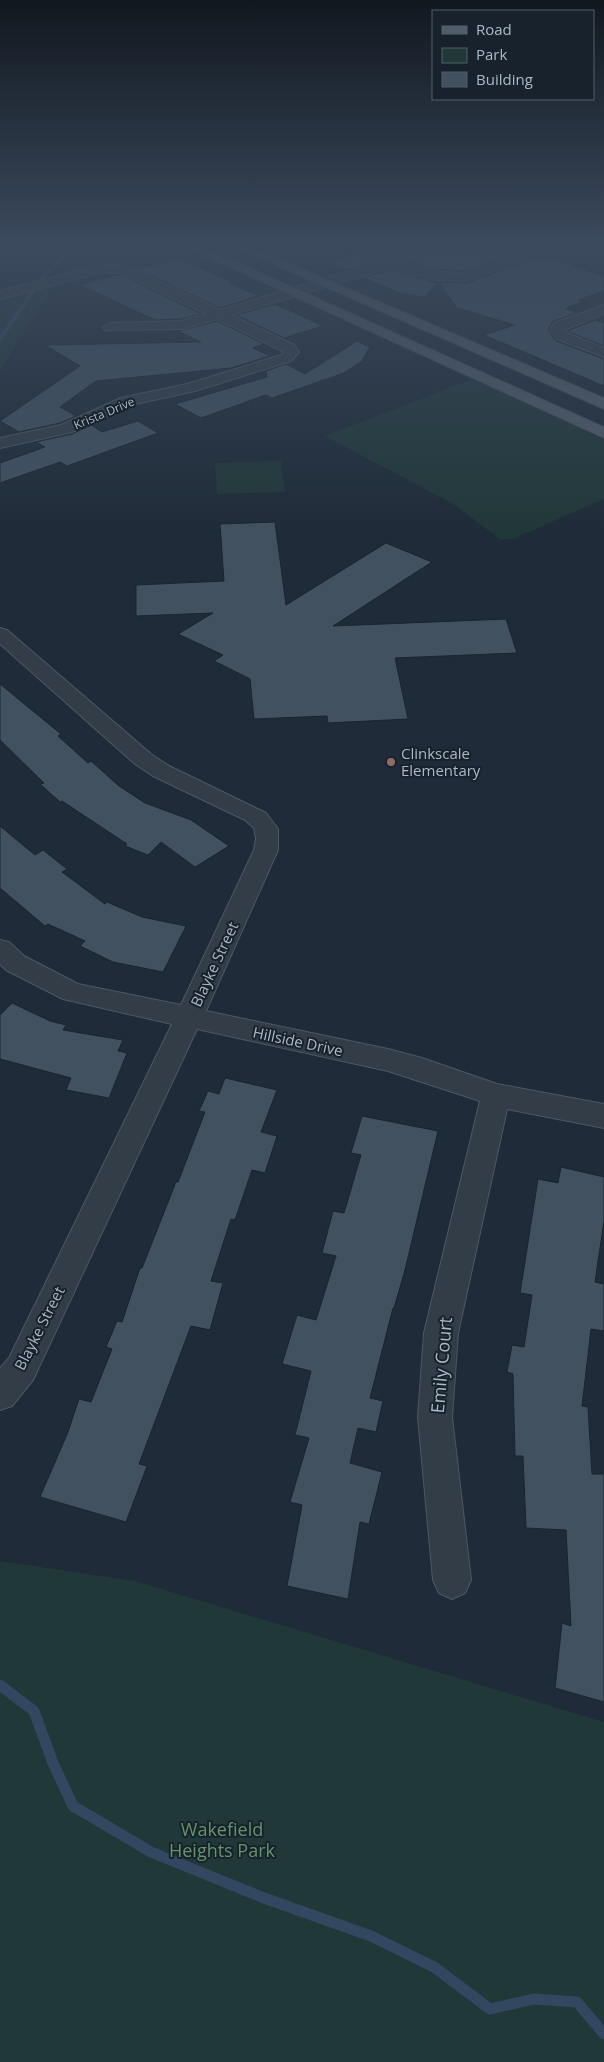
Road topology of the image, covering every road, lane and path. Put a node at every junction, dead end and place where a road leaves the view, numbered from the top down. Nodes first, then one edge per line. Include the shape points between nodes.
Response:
1 (271, 339) edge
2 (397, 339) edge
3 (453, 339) edge
4 (570, 339) edge
5 (604, 353) edge
6 (604, 404) edge
7 (604, 433) edge
8 (0, 443) edge
9 (0, 634) edge
10 (0, 949) edge
11 (189, 1017) junction
12 (496, 1095) junction
13 (604, 1116) edge
14 (0, 1394) edge
15 (452, 1580) dead end

1 - 8 street, Krista Drive via 292,352 286,358 212,382 126,401 66,429
2 - 7 main road
3 - 6 main road
4 - 5 street
9 - 11 street, Blayke Street via 143,759 161,771 253,814 268,828 266,850
10 - 11 street, Hillside Drive via 15,963 72,992
11 - 12 street, Hillside Drive via 396,1062
11 - 14 street, Blayke Street via 21,1368
12 - 13 street, Hillside Drive
12 - 15 street, Emily Court via 441,1333 435,1417

